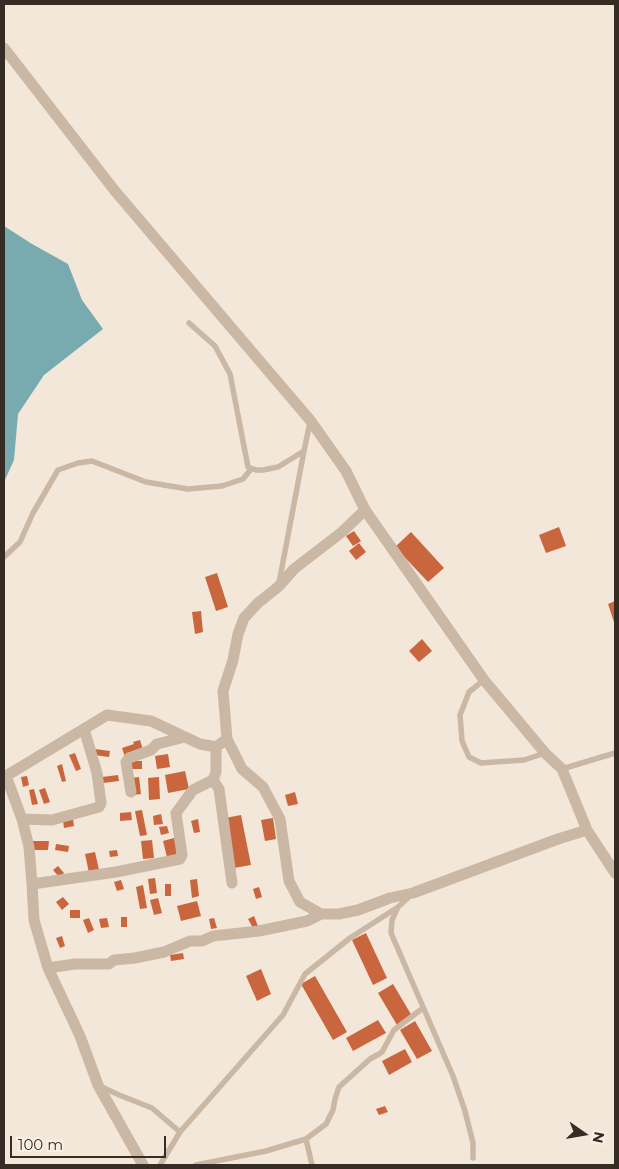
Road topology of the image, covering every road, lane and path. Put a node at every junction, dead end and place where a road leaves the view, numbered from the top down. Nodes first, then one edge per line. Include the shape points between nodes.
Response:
1 (4, 48) edge
2 (189, 323) dead end
3 (310, 420) junction
4 (304, 450) junction
5 (251, 469) junction
6 (364, 510) junction
7 (4, 557) edge
8 (278, 587) junction
9 (484, 680) junction
10 (84, 729) junction
11 (185, 737) junction
12 (227, 739) junction
13 (216, 747) junction
14 (545, 753) junction
15 (615, 753) edge
16 (562, 769) junction
17 (5, 774) edge
18 (213, 780) junction
19 (131, 792) dead end
20 (22, 819) junction
21 (587, 830) junction
22 (615, 873) edge
23 (232, 883) dead end
24 (32, 884) junction
25 (413, 893) junction
26 (398, 907) junction
27 (321, 914) junction
28 (48, 968) junction
29 (424, 1008) junction
30 (98, 1085) junction
31 (180, 1132) junction
32 (306, 1139) junction
33 (473, 1158) dead end
34 (143, 1165) edge
35 (160, 1165) edge
36 (196, 1165) edge
37 (312, 1165) edge

1 - 3 street via 115,191
2 - 5 lane via 215,346 230,374
3 - 4 lane
3 - 6 street via 346,471
4 - 5 lane via 278,466
4 - 8 lane
5 - 7 lane via 243,479 222,486 188,488 146,482 92,461 58,470 20,542
6 - 8 street via 342,532 294,569
6 - 9 street
8 - 12 street via 244,618 238,634 224,691
9 - 14 street
9 - 14 lane via 469,692 460,715 462,741 468,757 482,763 524,760
10 - 11 street via 107,715 151,721
10 - 17 street
10 - 20 street via 98,773 99,807 52,820
11 - 13 street
11 - 19 street via 157,744 151,750 129,758 126,762
12 - 13 street
12 - 27 street via 242,769 263,787 280,819 289,881 300,902
13 - 18 street
14 - 16 street
15 - 16 lane
16 - 21 street
17 - 20 street
18 - 23 street via 219,789
18 - 24 street via 193,790 176,813 180,859
20 - 24 street via 29,847
21 - 22 street
21 - 25 street
24 - 28 street via 34,920
25 - 26 lane
25 - 27 street via 358,910
26 - 29 lane via 391,933
26 - 31 lane via 350,938 305,974 283,1015
27 - 28 street via 307,921 190,941 164,952 114,960 109,964
28 - 30 street via 80,1036
29 - 32 lane via 394,1030 382,1052 370,1058 339,1087 334,1110 326,1124
29 - 33 lane via 465,1110
30 - 31 lane via 152,1108
30 - 34 street
31 - 35 lane
32 - 36 lane
32 - 37 lane

